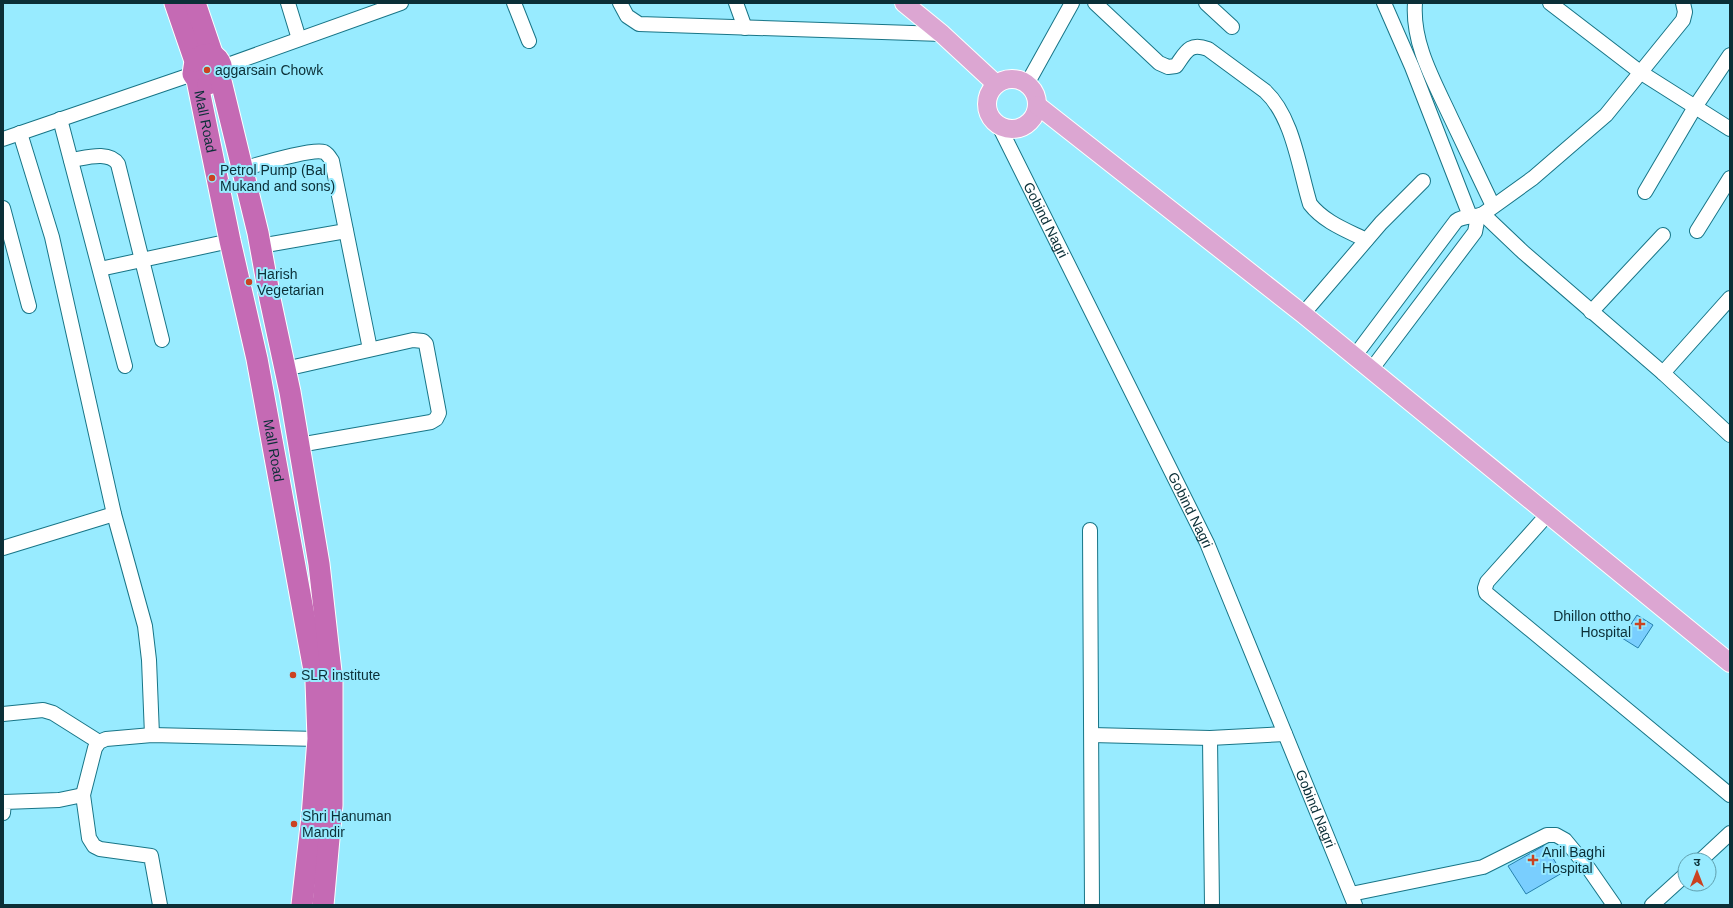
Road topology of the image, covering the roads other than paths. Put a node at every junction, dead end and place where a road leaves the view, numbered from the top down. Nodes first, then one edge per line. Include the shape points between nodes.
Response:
1 (175, 3) edge
2 (195, 3) edge
3 (288, 3) edge
4 (400, 3) edge
5 (514, 3) edge
6 (620, 3) edge
7 (736, 3) edge
8 (904, 3) edge
9 (1072, 3) edge
10 (1095, 3) edge
11 (1206, 3) edge
12 (1384, 3) edge
13 (1415, 3) edge
14 (1550, 3) edge
15 (1683, 3) edge
16 (1232, 27) dead end
17 (745, 28) junction
18 (942, 34) junction
19 (299, 39) junction
20 (528, 41) dead end
21 (1730, 56) edge
22 (206, 69) junction
23 (1640, 72) junction
24 (996, 84) junction
25 (1027, 84) junction
26 (1037, 105) junction
27 (1695, 107) junction
28 (60, 119) junction
29 (999, 126) junction
30 (1730, 129) edge
31 (20, 132) junction
32 (3, 139) edge
33 (71, 160) junction
34 (242, 169) junction
35 (1730, 178) edge
36 (1422, 181) dead end
37 (1645, 192) dead end
38 (3, 208) edge
39 (1481, 213) junction
40 (346, 231) junction
41 (1697, 231) dead end
42 (1663, 235) dead end
43 (1366, 240) junction
44 (230, 241) junction
45 (260, 246) junction
46 (142, 261) junction
47 (100, 269) junction
48 (1730, 298) edge
49 (29, 306) dead end
50 (1591, 312) junction
51 (1303, 314) junction
52 (162, 340) dead end
53 (370, 349) junction
54 (1354, 357) junction
55 (125, 366) dead end
56 (285, 369) junction
57 (1370, 370) junction
58 (1663, 373) junction
59 (1730, 436) edge
60 (299, 445) junction
61 (114, 514) junction
62 (1547, 514) junction
63 (1090, 530) dead end
64 (3, 548) edge
65 (1730, 663) edge
66 (3, 714) edge
67 (1285, 734) junction
68 (152, 735) junction
69 (1092, 735) junction
70 (1210, 738) junction
71 (318, 740) junction
72 (100, 742) junction
73 (83, 794) junction
74 (1730, 795) edge
75 (3, 813) edge
76 (1730, 833) edge
77 (1710, 852) edge
78 (1677, 882) edge
79 (1353, 900) edge
80 (160, 905) edge
81 (302, 905) edge
82 (323, 905) edge
83 (1092, 905) edge
84 (1212, 905) edge
85 (1614, 905) edge
86 (1652, 905) edge

1 - 22 highway, Mall Road
2 - 22 highway
3 - 19 street
4 - 19 street
5 - 20 street
6 - 17 street via 626,16 639,24
7 - 17 street
8 - 18 main road
9 - 25 street
10 - 43 street via 1159,62 1168,67 1176,66 1190,48 1202,46 1264,91 1272,98 1286,123 1310,204 1326,220
11 - 16 street
12 - 39 street
13 - 39 street via 1414,20 1418,43
14 - 23 street
15 - 23 street via 1684,20
17 - 18 street
18 - 24 main road
19 - 22 street
21 - 27 street
22 - 28 street
22 - 34 highway
22 - 44 highway, Mall Road
23 - 27 street
23 - 39 street via 1606,115 1589,131 1533,178
24 - 25 main road via 1011,79
24 - 29 main road via 987,97 986,105 988,114
25 - 26 main road via 1036,97
26 - 29 main road via 1031,121 1024,126 1016,129
26 - 51 main road
27 - 30 street
27 - 37 street
28 - 31 street
28 - 33 street
29 - 67 street, Gobind Nagri via 1207,543
31 - 32 street
31 - 61 street via 52,237
33 - 46 street via 102,156 115,160
33 - 47 street
34 - 40 street via 309,152 324,152 332,161
34 - 45 highway
35 - 41 street
36 - 43 street
38 - 49 street
39 - 50 street
39 - 54 street via 1456,221
39 - 57 street via 1475,232
40 - 45 street
40 - 53 street
42 - 50 street
43 - 51 street
44 - 46 street
44 - 71 highway, Mall Road via 257,359 316,681
45 - 56 highway
46 - 47 street
46 - 52 street
47 - 55 street
48 - 58 street
50 - 58 street
51 - 54 main road
53 - 56 street
53 - 60 street via 413,340 423,341 426,344 438,416 431,422
54 - 57 main road
56 - 60 highway
57 - 62 main road
58 - 59 street
60 - 82 highway via 319,564 332,681 332,805
61 - 64 street
61 - 68 street via 145,626 150,660
62 - 65 main road
62 - 74 street via 1487,582 1486,594
63 - 69 street
66 - 72 street via 43,710 53,713
67 - 70 street
67 - 79 street, Gobind Nagri
68 - 71 street
68 - 72 street via 106,739
69 - 70 street
69 - 83 street
70 - 84 street
71 - 81 highway, Mall Road
72 - 73 street via 95,748
73 - 75 street via 59,800 4,802
73 - 80 street via 89,838 94,846 151,856
76 - 77 street
78 - 86 street
79 - 85 street via 1483,867 1546,835 1556,835 1565,840

